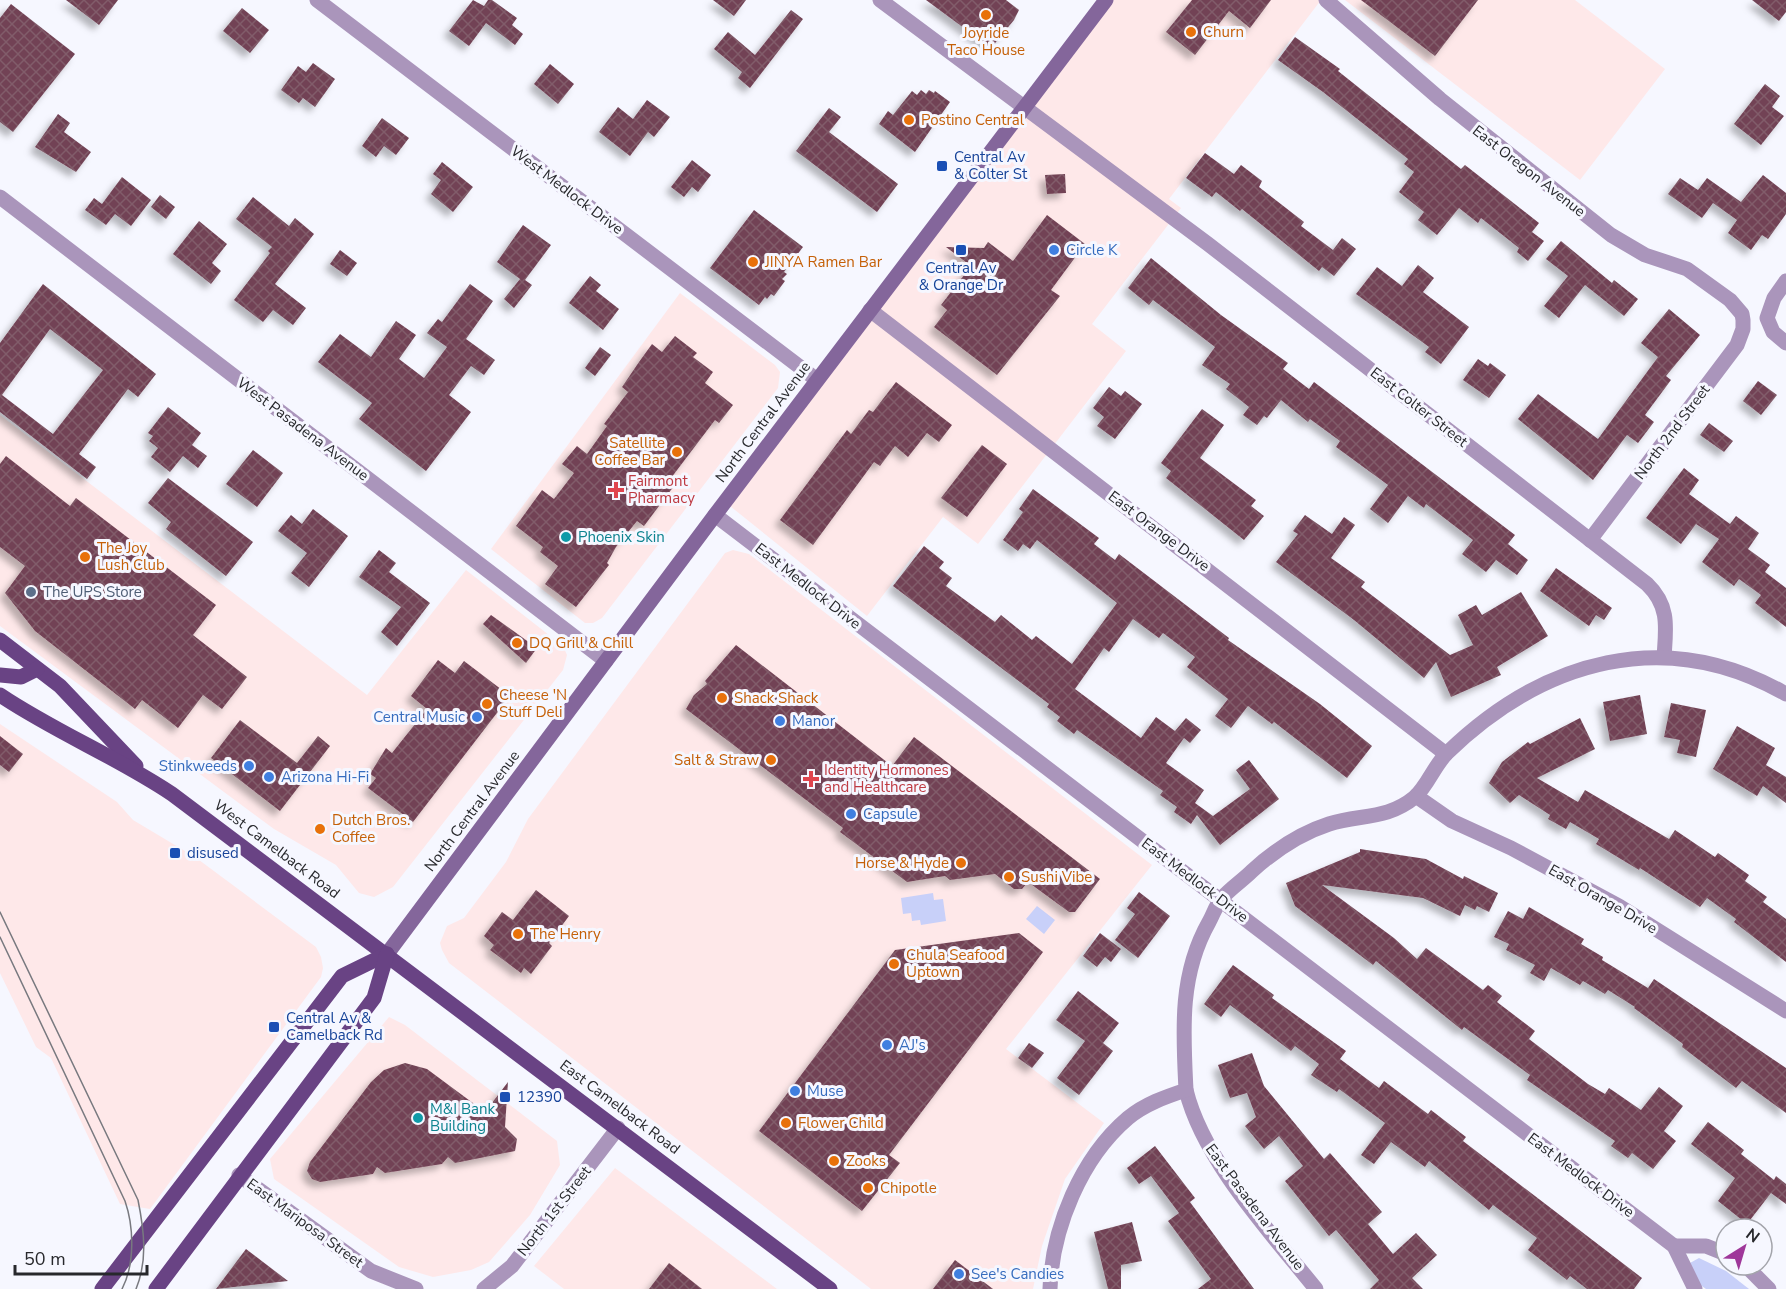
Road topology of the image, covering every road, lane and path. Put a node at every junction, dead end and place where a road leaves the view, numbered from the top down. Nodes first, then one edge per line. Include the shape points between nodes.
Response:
1 (317, 0) edge
2 (880, 0) edge
3 (1106, 0) edge
4 (1327, 1) edge
5 (1024, 107) junction
6 (0, 197) edge
7 (1786, 281) edge
8 (870, 310) junction
9 (1743, 320) joint
10 (1786, 343) edge
11 (817, 380) junction
12 (715, 514) junction
13 (1590, 540) junction
14 (0, 640) edge
15 (1664, 657) junction
16 (606, 661) junction
17 (37, 669) junction
18 (0, 675) edge
19 (1786, 694) edge
20 (0, 695) edge
21 (1446, 754) junction
22 (144, 775) junction
23 (1416, 796) junction
24 (1221, 899) junction
25 (387, 954) junction
26 (1786, 1011) edge
27 (1186, 1090) junction
28 (618, 1128) junction
29 (239, 1175) junction
30 (1674, 1246) junction
31 (1714, 1249) edge
32 (371, 1271) junction
33 (500, 1277) junction
34 (1757, 1277) edge
35 (102, 1289) edge
36 (156, 1289) edge
37 (380, 1289) edge
38 (416, 1289) edge
39 (468, 1289) edge
40 (484, 1289) edge
41 (830, 1289) edge
42 (1050, 1289) edge
43 (1316, 1289) edge
44 (1695, 1289) edge
45 (1769, 1289) edge

1 - 11 street, West Medlock Drive
2 - 5 street, East Colter Street
3 - 5 main road, North Central Avenue
4 - 9 street, East Oregon Avenue via 1528,171 1628,246 1687,269 1702,279 1737,308
5 - 8 main road, North Central Avenue
5 - 13 street, East Colter Street via 1209,244
6 - 16 street, West Pasadena Avenue
7 - 10 street via 1767,318 1773,332
8 - 11 main road, North Central Avenue
8 - 21 street, East Orange Drive
9 - 13 street, North 2nd Street via 1737,345
11 - 12 main road, North Central Avenue
12 - 16 main road, North Central Avenue
12 - 24 street, East Medlock Drive
13 - 15 street, East Colter Street via 1657,594 1666,617
14 - 17 main road, West Camelback Road
15 - 19 street via 1741,672
15 - 21 street via 1596,663 1553,678 1513,701
16 - 25 main road, North Central Avenue
17 - 18 main road via 21,676
17 - 22 main road, West Camelback Road via 60,686
20 - 22 main road, West Camelback Road
21 - 23 street
22 - 25 main road, West Camelback Road
23 - 24 street via 1388,814 1329,824 1274,851
23 - 26 street, East Orange Drive via 1452,821 1619,906
24 - 27 street via 1198,942 1186,986 1182,1030
24 - 30 street, East Medlock Drive
25 - 28 main road, East Camelback Road
25 - 29 main road, North Central Avenue via 374,998
25 - 35 main road, North Central Avenue via 342,976
27 - 42 street via 1160,1098 1129,1118 1093,1159 1066,1210
27 - 43 street, East Pasadena Avenue via 1203,1136 1248,1204
28 - 33 street, North 1st Street
28 - 41 main road, East Camelback Road
29 - 32 street, East Mariposa Street
29 - 36 main road, North Central Avenue
30 - 31 street
30 - 44 street, East Medlock Drive
32 - 37 street, East Mariposa Street
32 - 38 street, East Mariposa Street
33 - 39 street
33 - 40 street, North 1st Street
34 - 45 street

